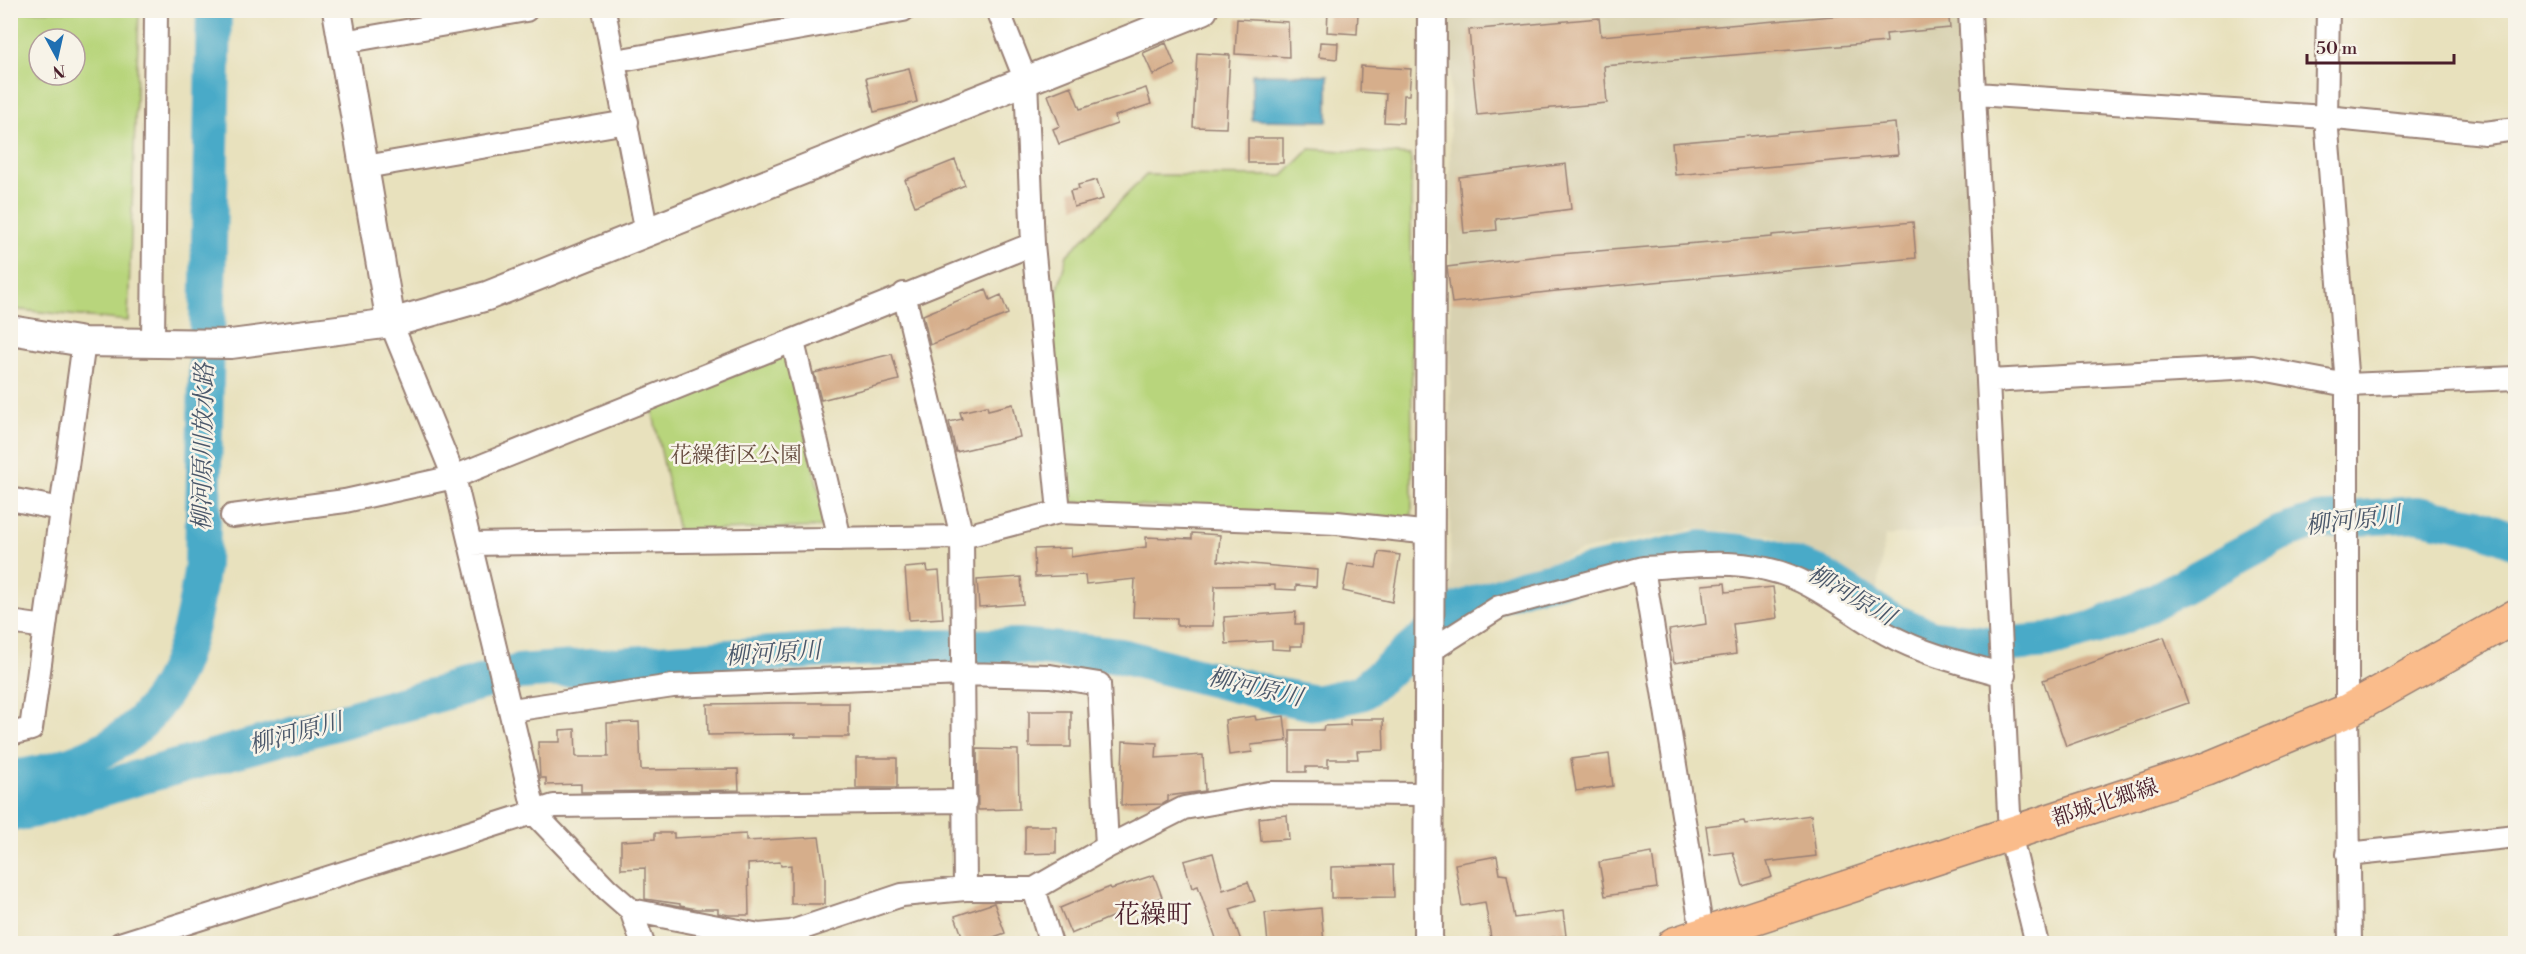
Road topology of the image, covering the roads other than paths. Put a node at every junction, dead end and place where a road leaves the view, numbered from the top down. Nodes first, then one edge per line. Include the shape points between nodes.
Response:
1 (156, 10) edge
2 (337, 10) edge
3 (526, 10) edge
4 (604, 10) edge
5 (903, 10) edge
6 (998, 10) edge
7 (1203, 10) edge
8 (1432, 10) edge
9 (1970, 10) edge
10 (2328, 10) edge
11 (343, 42) junction
12 (616, 61) junction
13 (1026, 81) junction
14 (1976, 94) junction
15 (2326, 117) junction
16 (627, 122) junction
17 (2516, 129) edge
18 (365, 167) junction
19 (647, 233) junction
20 (1033, 244) junction
21 (904, 294) junction
22 (391, 323) junction
23 (10, 330) edge
24 (84, 342) junction
25 (153, 342) junction
26 (793, 342) junction
27 (2516, 378) edge
28 (1990, 381) junction
29 (2347, 385) junction
30 (454, 477) junction
31 (10, 499) edge
32 (60, 509) junction
33 (1059, 512) junction
34 (232, 516) dead end
35 (1431, 533) junction
36 (962, 537) junction
37 (840, 539) junction
38 (471, 543) junction
39 (1643, 568) junction
40 (2516, 615) edge
41 (10, 622) edge
42 (45, 627) junction
43 (1430, 651) junction
44 (2003, 666) junction
45 (963, 670) junction
46 (511, 704) junction
47 (2347, 711) junction
48 (10, 734) edge
49 (1429, 794) junction
50 (964, 801) junction
51 (535, 814) junction
52 (2010, 834) junction
53 (2516, 836) edge
54 (1107, 847) junction
55 (2348, 854) junction
56 (965, 889) junction
57 (1034, 889) junction
58 (632, 910) junction
59 (1694, 941) edge
60 (120, 944) edge
61 (643, 944) edge
62 (1051, 944) edge
63 (1428, 944) edge
64 (2037, 944) edge
65 (2350, 944) edge

1 - 25 street
2 - 11 street
3 - 11 street
4 - 12 street
5 - 12 street
6 - 13 street
7 - 13 street
8 - 35 street
9 - 14 street
10 - 15 street
11 - 18 street
12 - 16 street
13 - 19 street
13 - 20 street
14 - 15 street
14 - 28 street
15 - 17 street via 2485,133
15 - 29 street
16 - 18 street
16 - 19 street
18 - 22 street
19 - 22 street via 487,296
20 - 21 street
20 - 33 street
21 - 26 street
21 - 36 street
22 - 25 street via 231,344
22 - 30 street
23 - 24 street
24 - 25 street
24 - 32 street
26 - 30 street
26 - 37 street
27 - 29 street
28 - 29 street via 2252,367
28 - 44 street
29 - 47 street
30 - 34 street via 345,501
30 - 38 street
31 - 32 street
32 - 42 street
33 - 35 street via 1337,523
33 - 36 street
35 - 43 street
36 - 37 street
36 - 45 street
37 - 38 street
38 - 46 street
39 - 43 street via 1499,607
39 - 44 street via 1725,563 1767,569 1811,584 1888,634 1947,659
39 - 59 street
40 - 47 main road, 都城北郷線
41 - 42 street
42 - 48 street via 31,729
43 - 49 street
44 - 52 street
45 - 46 street via 673,686
45 - 50 street
45 - 54 street via 1099,684
46 - 51 street
47 - 52 main road, 都城北郷線 via 2207,769
47 - 55 street
49 - 54 street via 1269,793 1184,808
49 - 63 street
50 - 51 street via 554,806
50 - 56 street
51 - 58 street
51 - 60 street
52 - 59 main road, 都城北郷線
52 - 64 street
53 - 55 street
54 - 57 street
55 - 65 street
56 - 57 street
56 - 58 street via 902,895 791,932 759,935
57 - 62 street
58 - 61 street

